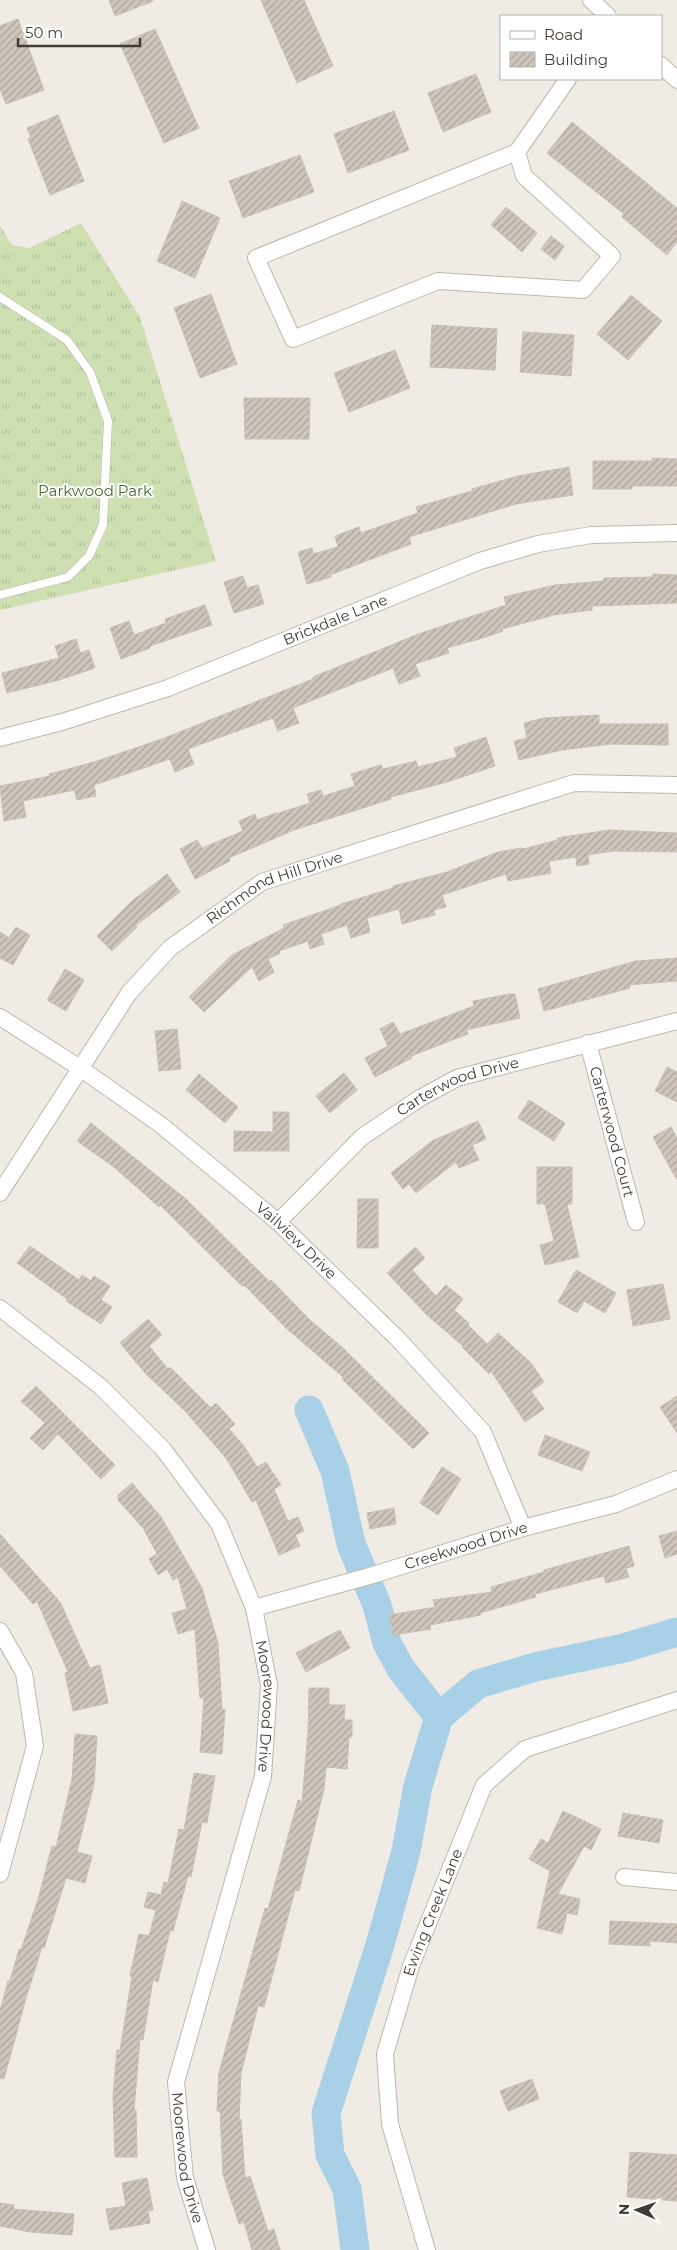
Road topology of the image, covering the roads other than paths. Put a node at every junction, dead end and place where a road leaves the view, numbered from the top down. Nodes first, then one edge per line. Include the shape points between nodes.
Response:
1 (591, 0) edge
2 (607, 15) edge
3 (662, 66) edge
4 (567, 80) edge
5 (677, 80) edge
6 (517, 152) junction
7 (0, 297) edge
8 (677, 533) edge
9 (0, 595) edge
10 (0, 738) edge
11 (677, 785) edge
12 (0, 1017) edge
13 (677, 1021) edge
14 (588, 1044) junction
15 (80, 1068) junction
16 (0, 1193) edge
17 (278, 1222) junction
18 (636, 1222) dead end
19 (0, 1308) edge
20 (677, 1478) edge
21 (523, 1528) junction
22 (254, 1608) junction
23 (0, 1631) edge
24 (677, 1700) edge
25 (0, 1874) edge
26 (624, 1877) dead end
27 (677, 1882) edge
28 (207, 2250) edge
29 (427, 2250) edge

1 - 2 street
3 - 5 street
4 - 6 street
6 - 6 street via 524,176 612,256 583,290 438,281 293,340 256,258
7 - 9 lane via 67,340 90,372 108,421 102,526 89,556 68,577
8 - 10 street, Brickdale Lane via 592,535 538,544 480,561 168,688
11 - 15 street, Richmond Hill Drive via 574,783 262,882 170,948 129,993
12 - 15 street, Vailview Drive
13 - 14 street, Carterwood Drive
14 - 17 street, Carterwood Drive via 456,1078 420,1098 362,1137
14 - 18 street, Carterwood Court
15 - 16 street, Richmond Hill Drive
15 - 17 street, Vailview Drive via 161,1125
17 - 21 street, Vailview Drive via 398,1340 483,1432
19 - 22 street, Moorewood Drive via 101,1386 163,1449 219,1524
20 - 21 street, Creekwood Drive via 616,1504
21 - 22 street, Creekwood Drive via 354,1581
22 - 28 street, Moorewood Drive via 270,1685 263,1776 176,2082 185,2178
23 - 25 street via 24,1673 35,1746
24 - 29 street, Ewing Creek Lane via 525,1749 484,1784 411,1966 385,2054 390,2124
26 - 27 street

